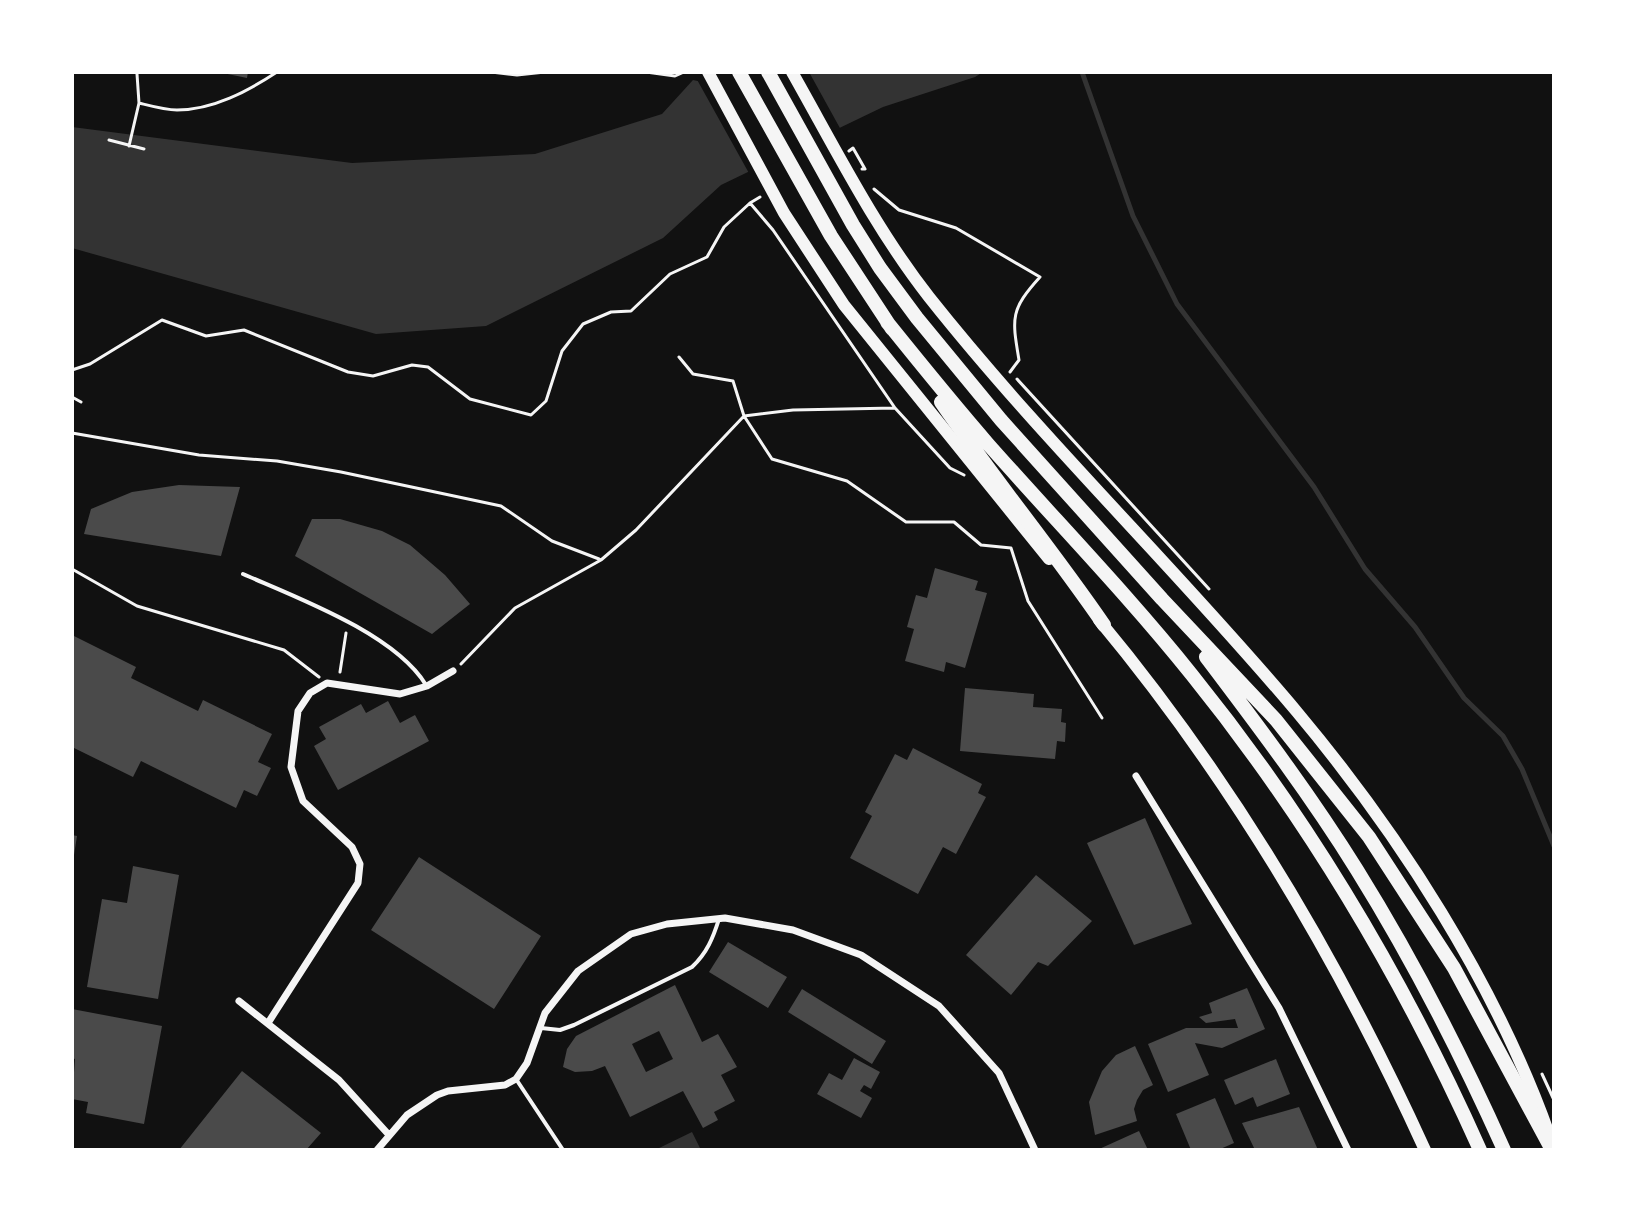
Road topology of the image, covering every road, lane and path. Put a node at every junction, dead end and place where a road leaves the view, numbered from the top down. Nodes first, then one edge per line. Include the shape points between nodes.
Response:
1 (130, 72) edge
2 (277, 72) edge
3 (491, 72) edge
4 (545, 72) edge
5 (646, 72) edge
6 (684, 72) edge
7 (708, 72) edge
8 (739, 72) edge
9 (768, 72) edge
10 (792, 72) edge
11 (138, 73) edge
12 (139, 103) junction
13 (109, 140) dead end
14 (129, 146) junction
15 (853, 148) dead end
16 (144, 149) dead end
17 (852, 169) junction
18 (872, 187) dead end
19 (887, 322) junction
20 (679, 357) dead end
21 (72, 370) edge
22 (1009, 372) dead end
23 (72, 397) edge
24 (81, 402) dead end
25 (895, 408) junction
26 (744, 416) junction
27 (72, 433) edge
28 (964, 475) dead end
29 (601, 560) junction
30 (72, 569) edge
31 (243, 574) dead end
32 (1162, 599) junction
33 (350, 624) junction
34 (1104, 625) junction
35 (453, 671) joint
36 (340, 672) dead end
37 (327, 683) junction
38 (427, 686) junction
39 (1102, 718) dead end
40 (1136, 776) dead end
41 (719, 919) junction
42 (239, 1001) dead end
43 (268, 1023) junction
44 (539, 1028) junction
45 (516, 1079) junction
46 (389, 1135) junction
47 (1553, 1149) edge
48 (377, 1150) edge
49 (563, 1150) edge
50 (1035, 1150) edge
51 (1348, 1150) edge
52 (1425, 1150) edge
53 (1480, 1150) edge
54 (1504, 1150) edge

1 - 11 path
2 - 12 path via 215,103 176,110
3 - 4 path
5 - 6 path
7 - 34 main road via 784,213 844,305
8 - 19 highway via 831,236
9 - 32 highway via 880,268 917,318
10 - 17 main road
11 - 12 path
12 - 14 path
13 - 14 path
14 - 16 path
15 - 17 path via 865,169
17 - 47 main road via 899,255 964,341 1342,768 1473,970 1519,1059
18 - 22 path via 899,210 956,228 1040,277 1022,296 1013,320 1019,360
19 - 34 highway
19 - 53 highway via 1173,652 1274,783 1406,996
20 - 26 path via 693,374 733,381
21 - 25 path via 162,320 206,336 244,330 348,372 373,376 412,365 428,367 470,399 531,415 546,401 562,351 583,324 611,312 631,311 670,274 707,257 724,227 750,203
23 - 24 path
25 - 26 path
25 - 28 path via 950,468
26 - 29 path
26 - 39 path via 772,459 847,481 906,522 954,522 981,545 1011,548 1028,601
27 - 29 path via 199,455 277,461 501,506 552,541
29 - 35 path via 515,608
30 - 37 path via 137,606 284,650
31 - 33 lane
32 - 47 highway via 1276,720 1369,837 1454,968
32 - 54 highway via 1276,750 1357,870 1472,1078
33 - 36 path
33 - 38 lane via 417,670
34 - 52 main road via 1177,719 1290,890 1343,982
35 - 38 street
37 - 38 street via 400,694
37 - 43 street via 310,693 298,711 291,767 303,801 352,847 360,864 358,883
40 - 51 street via 1279,1008
41 - 44 lane via 703,957 692,967 560,1030
41 - 44 street via 631,934 578,971
41 - 50 street via 793,930 861,955 939,1006 999,1073
42 - 43 street
43 - 46 street via 339,1080
44 - 45 street
45 - 46 street via 437,1095
45 - 49 lane
46 - 48 street

